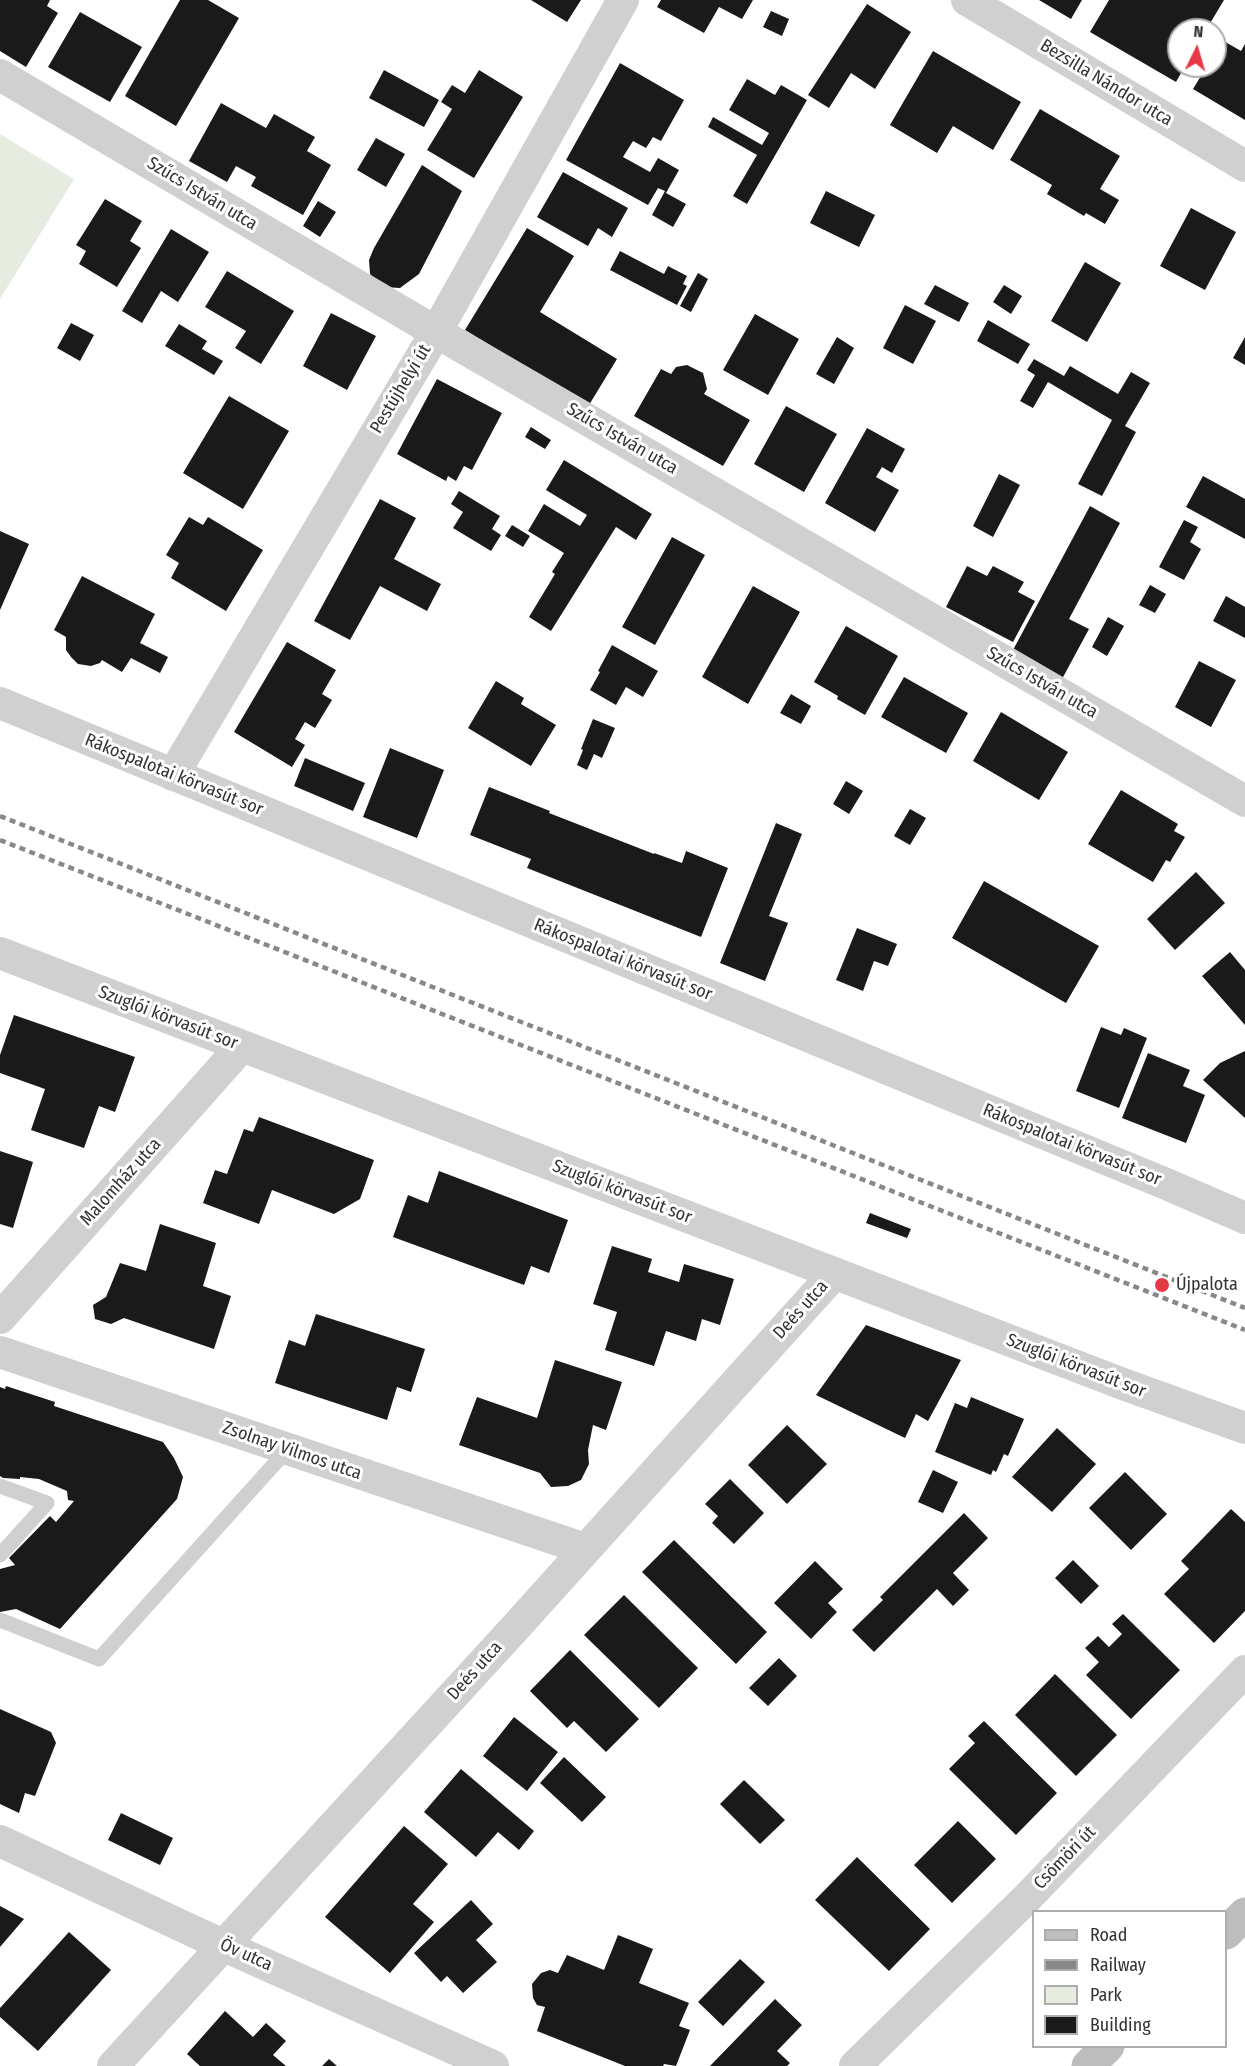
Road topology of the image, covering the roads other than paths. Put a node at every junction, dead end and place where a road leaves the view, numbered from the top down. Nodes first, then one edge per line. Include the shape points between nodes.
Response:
1 (623, 0) edge
2 (967, 0) edge
3 (0, 75) edge
4 (1245, 166) edge
5 (436, 332) junction
6 (0, 703) edge
7 (173, 775) junction
8 (1245, 801) edge
9 (0, 953) edge
10 (242, 1046) junction
11 (1241, 1211) edge
12 (834, 1274) junction
13 (0, 1318) edge
14 (0, 1352) edge
15 (1245, 1428) edge
16 (287, 1450) junction
17 (0, 1486) edge
18 (585, 1549) junction
19 (0, 1555) edge
20 (0, 1620) edge
21 (1245, 1671) edge
22 (0, 1841) edge
23 (1245, 1914) edge
24 (1227, 1932) edge
25 (224, 1945) junction
26 (1106, 2048) edge
27 (113, 2066) edge
28 (493, 2066) edge
29 (855, 2066) edge
30 (1088, 2066) edge

1 - 5 street, Pestújhelyi út
2 - 4 street, Bezsilla Nándor utca
3 - 5 street, Szűcs István utca
5 - 7 street, Pestújhelyi út
5 - 8 street, Szűcs István utca
6 - 7 street, Rákospalotai körvasút sor
7 - 11 street, Rákospalotai körvasút sor
9 - 10 street, Szuglói körvasút sor
10 - 12 street, Szuglói körvasút sor
10 - 13 street, Malomház utca
12 - 15 street, Szuglói körvasút sor
12 - 18 street, Deés utca
14 - 16 street, Zsolnay Vilmos utca
16 - 18 street, Zsolnay Vilmos utca
16 - 20 lane via 99,1659
17 - 19 lane via 47,1503
18 - 25 street, Deés utca
21 - 29 street, Csömöri út via 1025,1900
22 - 25 street, Öv utca
23 - 24 main road
25 - 27 street, Deés utca
25 - 28 street, Öv utca
26 - 30 main road

